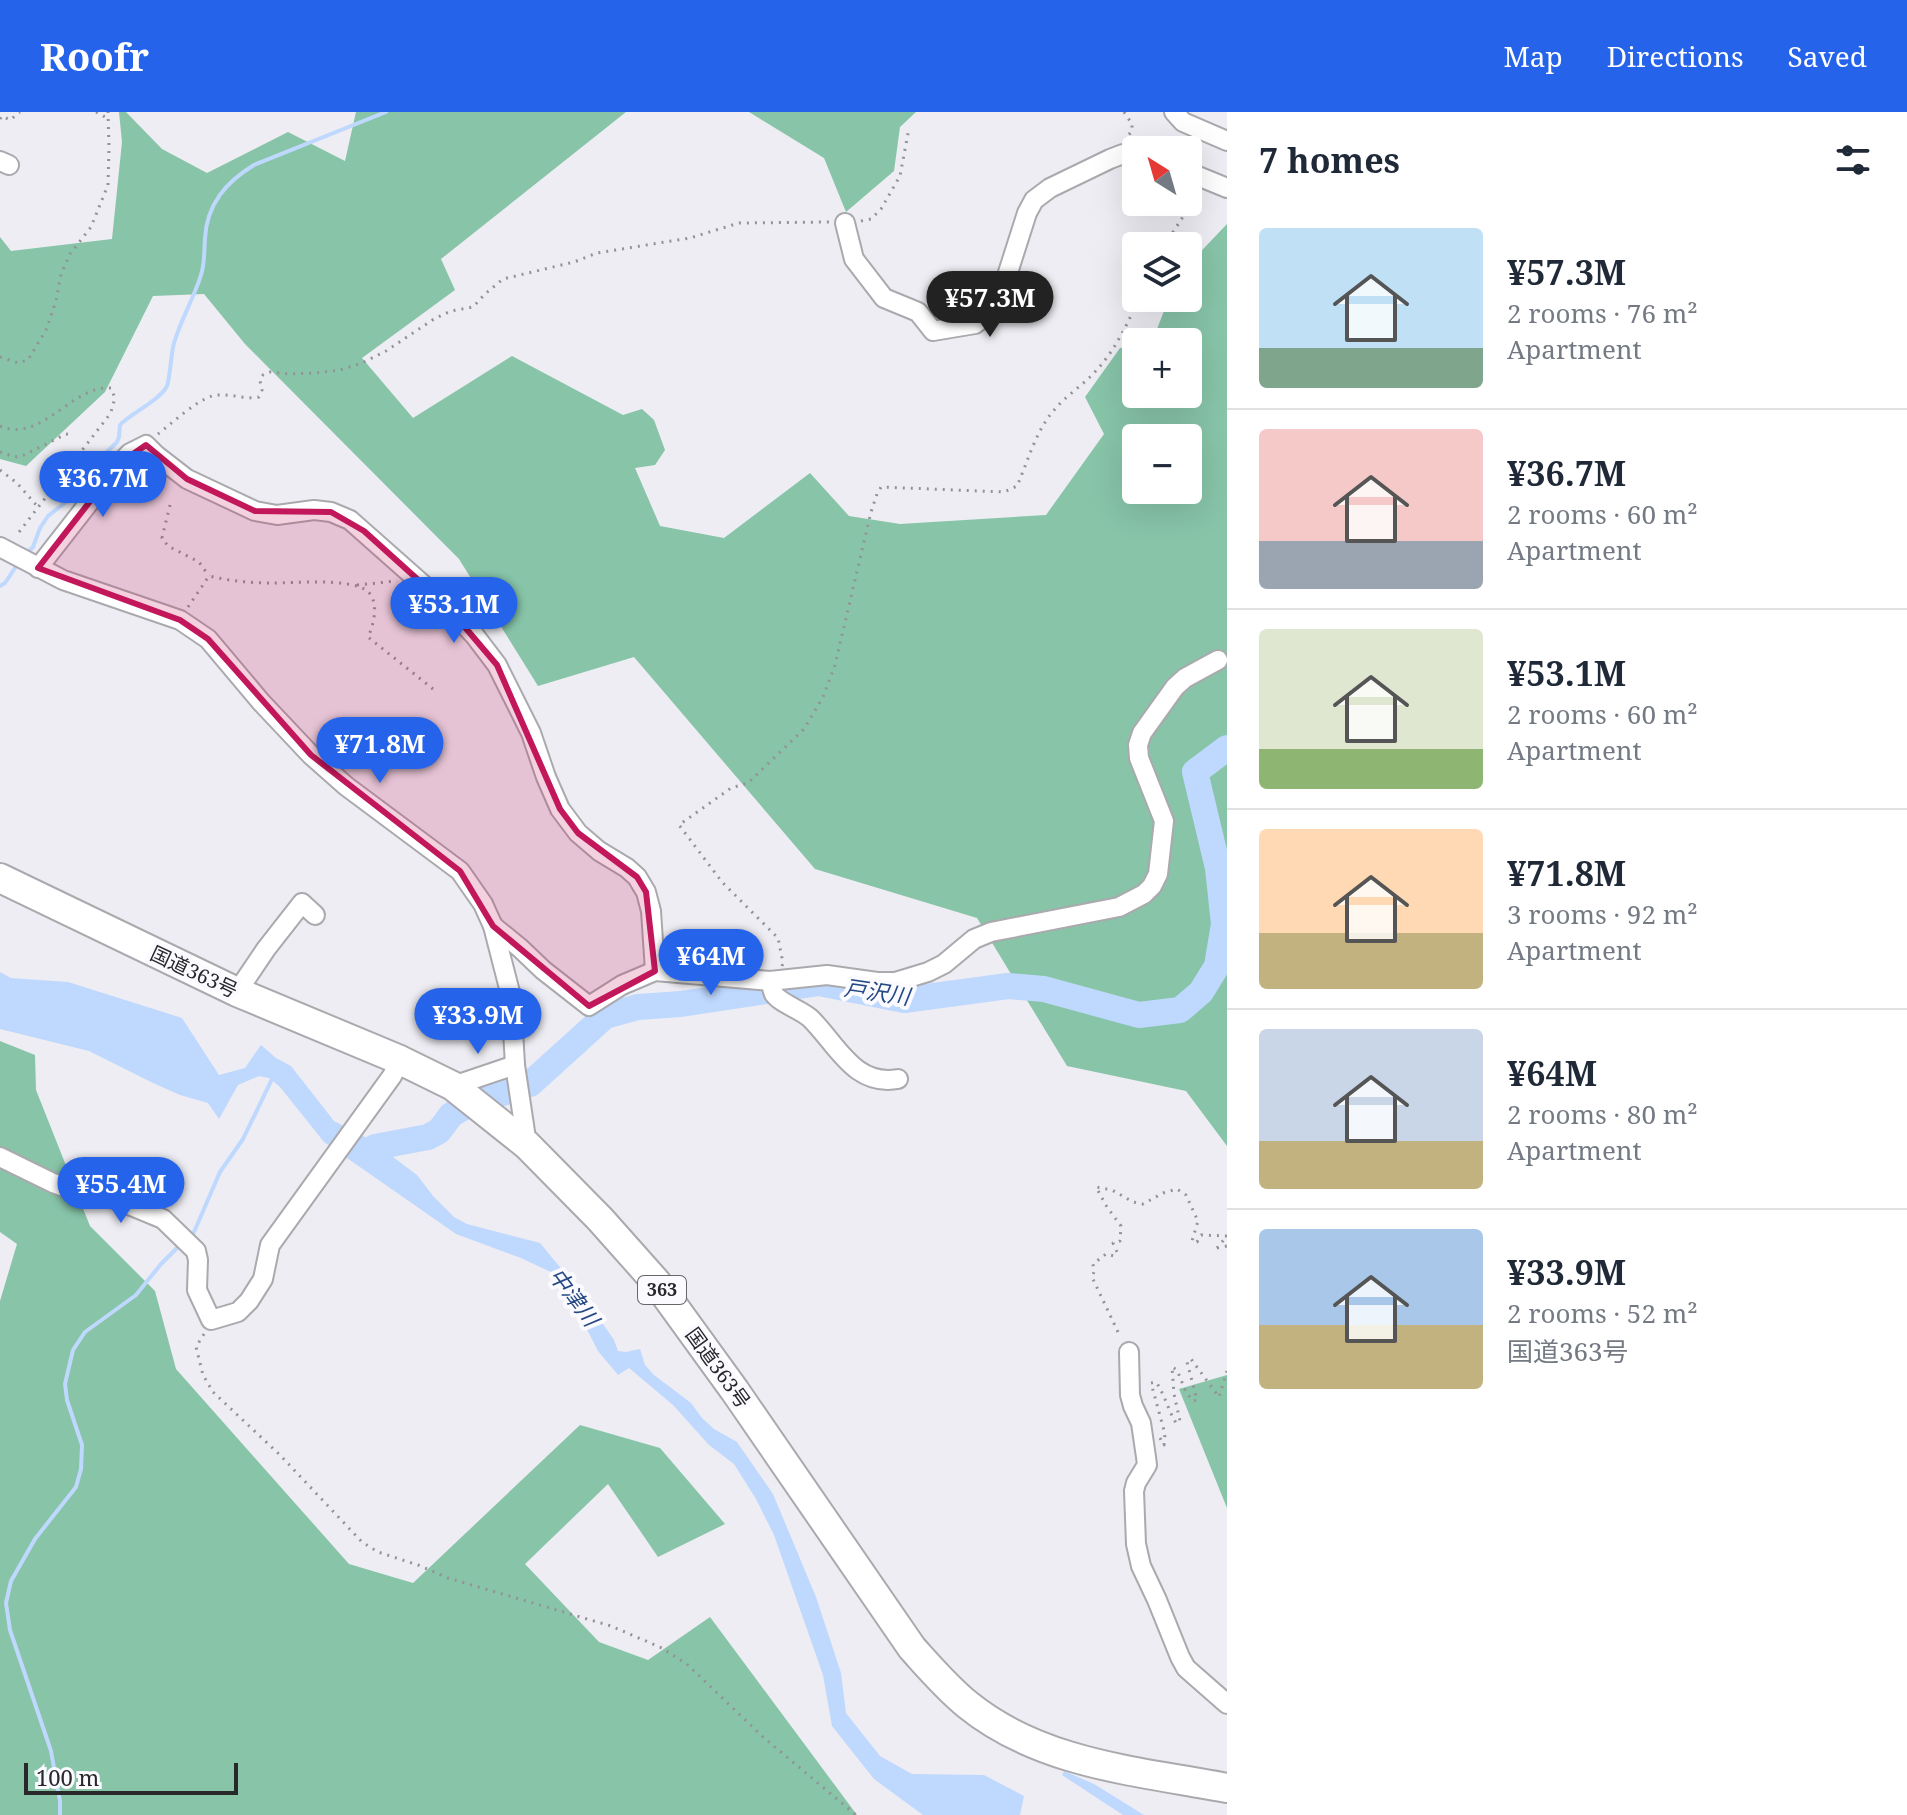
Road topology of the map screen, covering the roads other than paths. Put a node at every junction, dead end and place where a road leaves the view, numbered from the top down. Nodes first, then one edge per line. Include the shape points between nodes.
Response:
1 (1174, 112) edge
2 (1227, 141) edge
3 (1122, 154) edge
4 (1202, 178) edge
5 (1227, 188) edge
6 (845, 223) road end
7 (2, 549) edge
8 (38, 568) junction
9 (1218, 660) dead end
10 (0, 878) edge
11 (315, 915) dead end
12 (493, 926) junction
13 (655, 971) junction
14 (770, 981) junction
15 (237, 992) junction
16 (515, 1065) junction
17 (396, 1068) junction
18 (898, 1079) dead end
19 (453, 1086) junction
20 (527, 1145) junction
21 (0, 1157) edge
22 (1129, 1352) dead end
23 (1227, 1704) edge
24 (1227, 1788) edge

1 - 2 street via 1183,122
3 - 6 street via 1034,200 997,307 975,324 933,331 918,312 884,298 854,259
4 - 5 street
7 - 8 street
8 - 12 street via 180,620 208,639 311,755 460,871
8 - 13 street via 120,463 146,445 187,479 255,511 277,515 314,510 350,520 446,605 497,665 560,809 578,833 627,868 646,892
9 - 14 street via 1175,687 1138,745 1164,821 1158,874 1144,894 1119,907 991,932 944,964 895,982 827,975
10 - 15 highway, 国道363号 / 363
11 - 15 street via 302,903
12 - 13 street via 589,1006
12 - 16 street via 511,996
13 - 14 street
14 - 18 street via 774,994 808,1017 852,1065 872,1079
15 - 17 highway, 国道363号 / 363
16 - 19 street
16 - 20 street
17 - 19 highway, 国道363号 / 363
17 - 21 street via 270,1245 263,1279 249,1301 238,1312 211,1320 197,1290 196,1251 163,1219 112,1198 53,1183
19 - 20 highway, 国道363号 / 363
20 - 24 highway, 国道363号 / 363 via 656,1282 912,1648 944,1683 993,1722 1047,1750
22 - 23 street via 1130,1395 1141,1423 1147,1465 1134,1491 1141,1566 1186,1668

